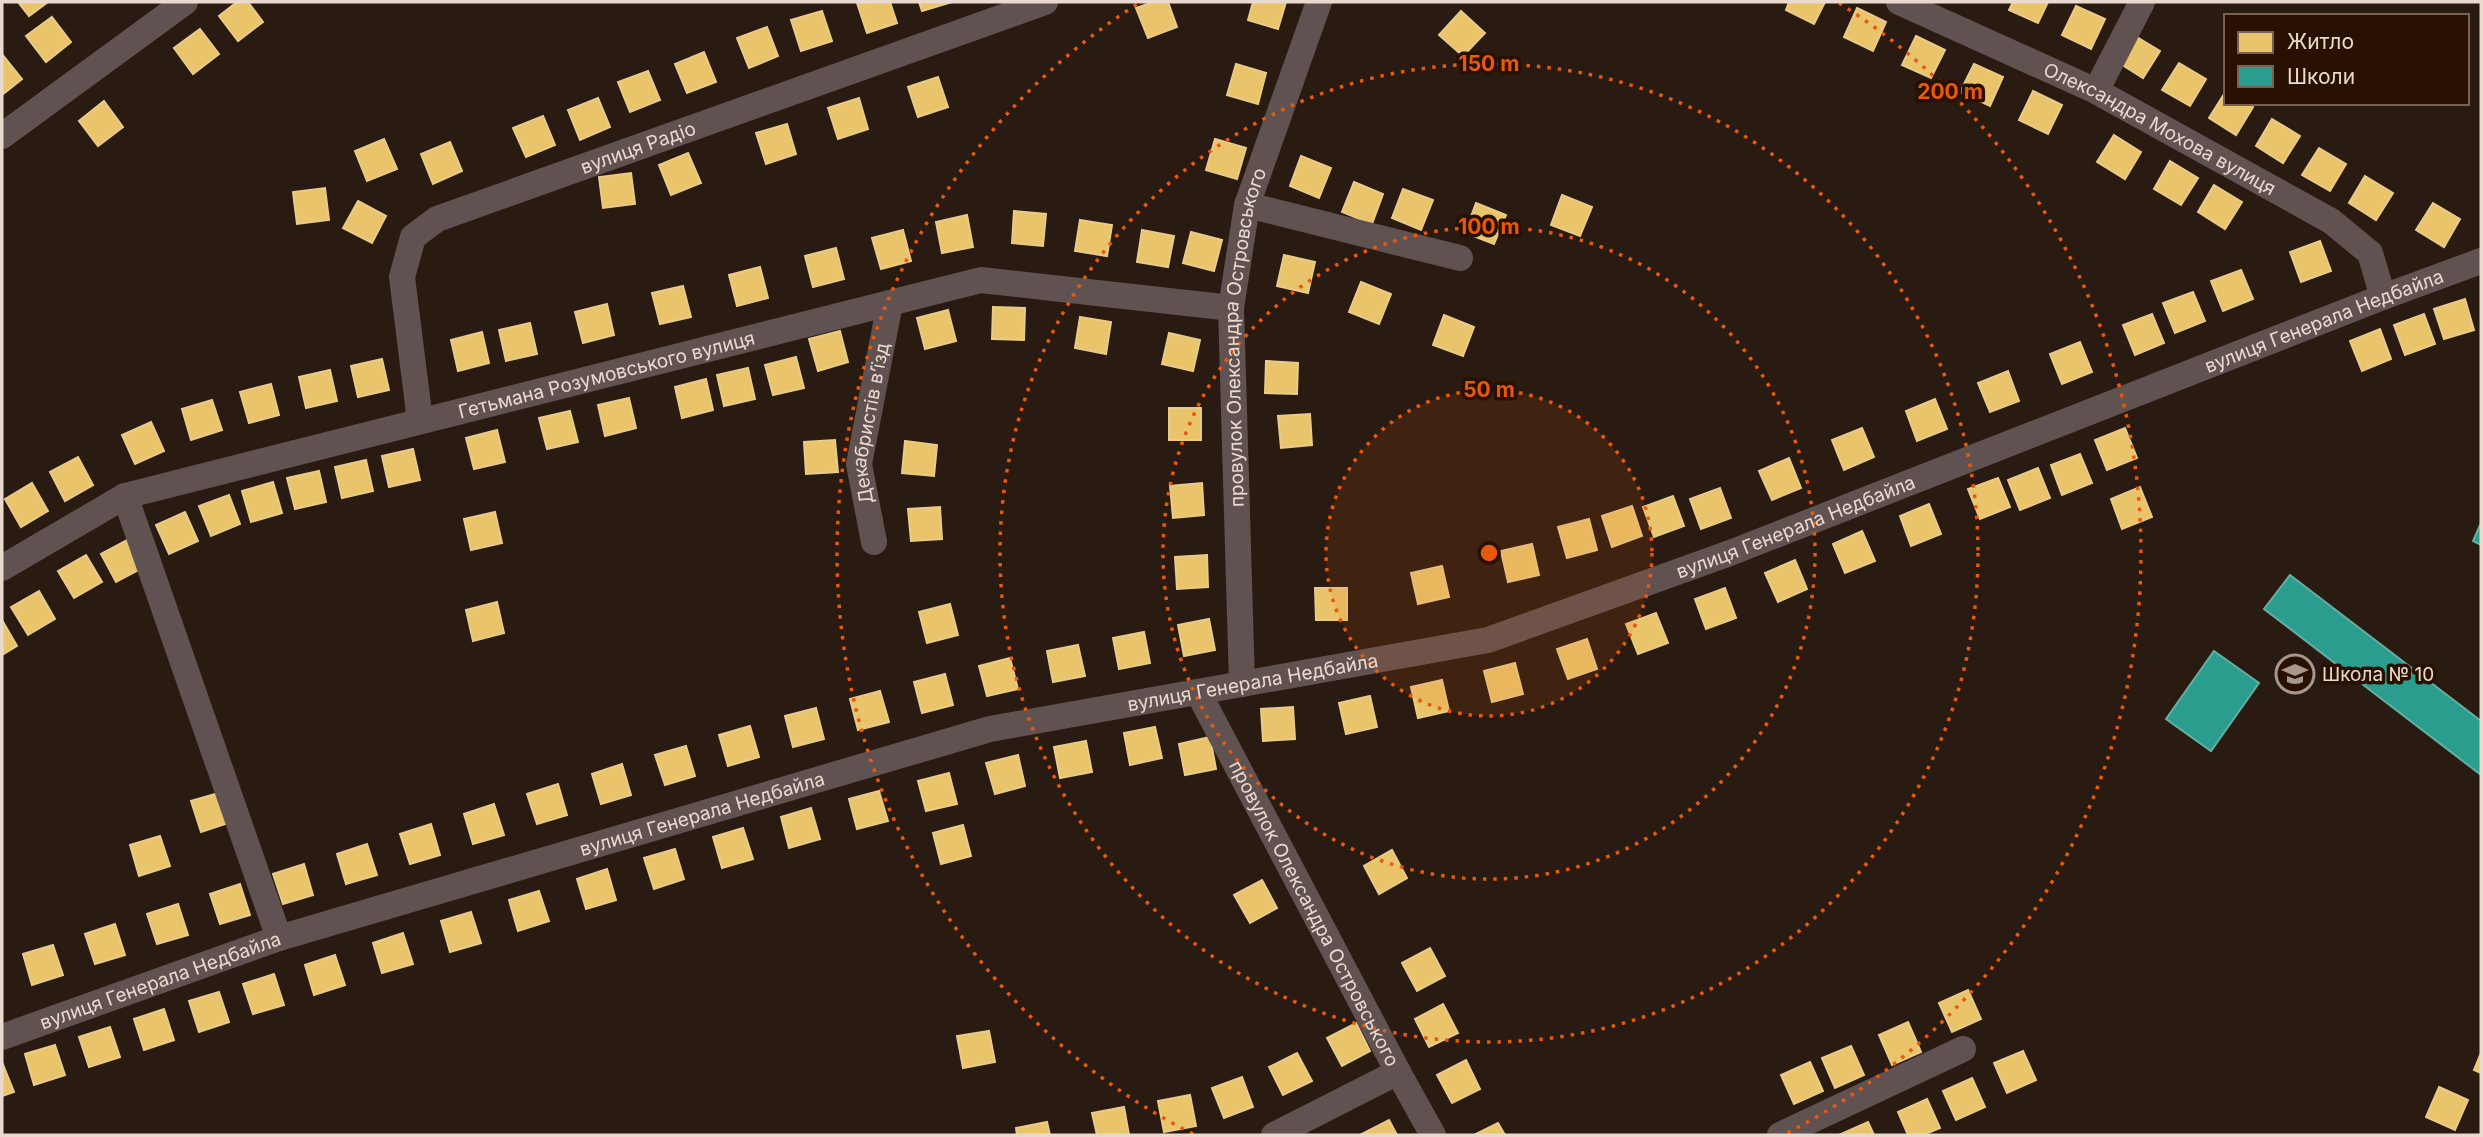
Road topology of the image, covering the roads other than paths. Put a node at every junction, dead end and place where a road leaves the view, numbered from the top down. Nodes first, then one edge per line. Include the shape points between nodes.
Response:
1 (185, 2) edge
2 (1045, 2) edge
3 (1319, 2) edge
4 (1899, 2) edge
5 (2142, 2) edge
6 (2096, 91) junction
7 (2, 136) edge
8 (1247, 205) junction
9 (1460, 258) dead end
10 (2481, 261) edge
11 (2383, 297) junction
12 (890, 303) junction
13 (1231, 308) junction
14 (421, 421) junction
15 (125, 496) junction
16 (874, 542) dead end
17 (2, 568) edge
18 (1242, 684) junction
19 (1198, 692) junction
20 (279, 938) junction
21 (2, 1037) edge
22 (1963, 1049) dead end
23 (1398, 1072) junction
24 (1275, 1135) edge
25 (1433, 1135) edge
26 (1780, 1135) edge

1 - 7 street
2 - 14 street, вулиця Радіо via 437,219 413,237 402,277
3 - 8 street, провулок Олександра Островського
4 - 6 street, Олександра Мохова вулиця
5 - 6 street
6 - 11 street, Олександра Мохова вулиця via 2331,221 2370,253
8 - 9 street
8 - 13 street, провулок Олександра Островського
10 - 11 street, вулиця Генерала Недбайла
11 - 18 street, вулиця Генерала Недбайла via 1730,553 1488,640
12 - 13 street, Гетьмана Розумовського вулиця via 981,280
12 - 14 street, Гетьмана Розумовського вулиця
12 - 16 street, Декабристів в’їзд via 859,464
13 - 18 street, провулок Олександра Островського
14 - 15 street, Гетьмана Розумовського вулиця
15 - 17 street, Гетьмана Розумовського вулиця
15 - 20 street
18 - 19 street, вулиця Генерала Недбайла
19 - 20 street, вулиця Генерала Недбайла via 990,729
19 - 23 street, провулок Олександра Островського
20 - 21 street, вулиця Генерала Недбайла
22 - 26 street
23 - 24 street
23 - 25 street, провулок Олександра Островського

